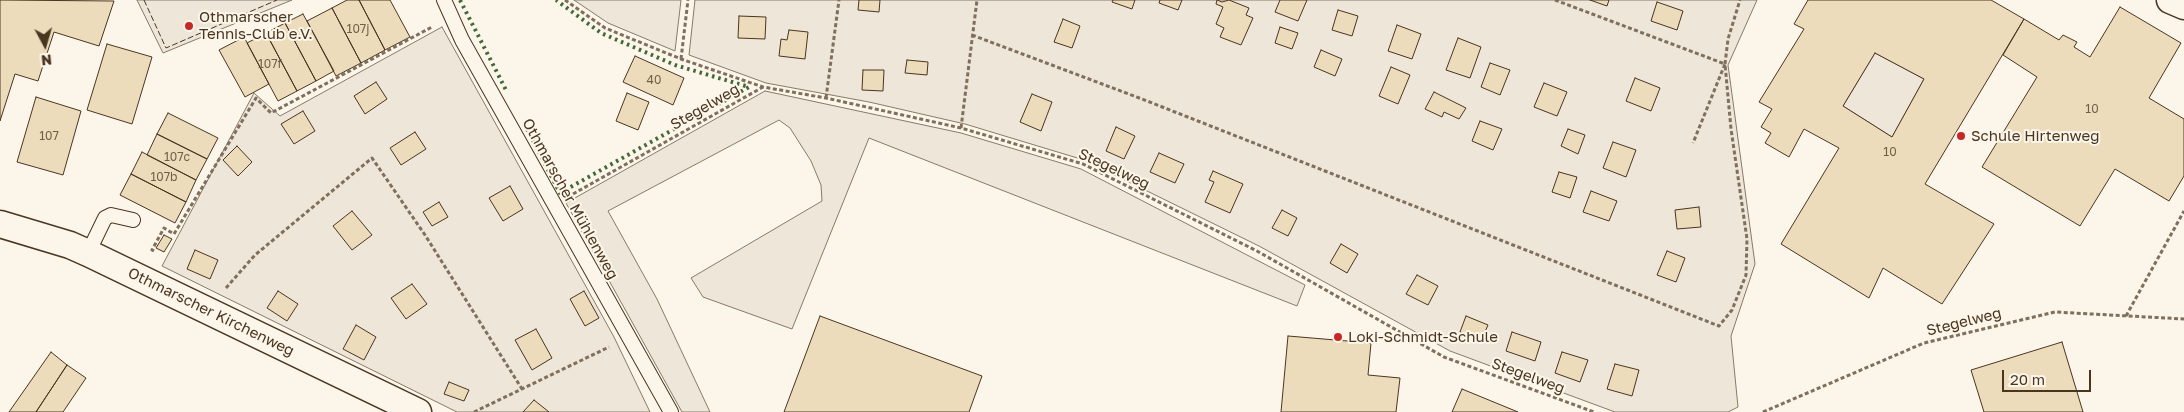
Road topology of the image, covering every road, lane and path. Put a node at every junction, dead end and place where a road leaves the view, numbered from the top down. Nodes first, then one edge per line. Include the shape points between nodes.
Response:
1 (444, 0) edge
2 (565, 0) edge
3 (688, 0) edge
4 (839, 0) edge
5 (977, 0) edge
6 (1555, 0) edge
7 (1740, 0) edge
8 (2170, 0) edge
9 (2184, 6) edge
10 (451, 16) junction
11 (972, 35) junction
12 (681, 59) junction
13 (1725, 64) junction
14 (763, 87) junction
15 (826, 98) junction
16 (961, 128) junction
17 (1693, 143) dead end
18 (555, 204) junction
19 (2184, 211) edge
20 (133, 220) dead end
21 (0, 224) edge
22 (88, 252) junction
23 (145, 281) junction
24 (206, 310) junction
25 (2126, 316) junction
26 (2184, 320) edge
27 (630, 337) junction
28 (522, 389) junction
29 (418, 412) edge
30 (474, 412) edge
31 (671, 412) edge
32 (1594, 412) edge
33 (1763, 412) edge

1 - 10 lane, Othmarscher Mühlenweg
2 - 12 path via 605,28
3 - 12 path
4 - 15 path
5 - 11 path
6 - 13 path
7 - 13 path via 1728,39
8 - 9 street
10 - 18 lane, Othmarscher Mühlenweg
10 - 23 path via 271,113 256,98 174,234 164,228 152,250 160,254
11 - 13 path via 1142,98 1719,326 1732,310 1746,275 1747,239
11 - 16 path
12 - 14 path
13 - 17 path
14 - 15 path, Stegelweg
14 - 18 path, Stegelweg
15 - 16 path, Stegelweg
16 - 32 path, Stegelweg via 1082,164 1256,251 1444,357
18 - 27 lane, Othmarscher Mühlenweg
19 - 25 path
20 - 22 lane via 111,215 105,218
21 - 22 street, Othmarscher Kirchenweg
22 - 23 street, Othmarscher Kirchenweg
23 - 24 street, Othmarscher Kirchenweg
24 - 28 path via 254,255 372,158 426,236
24 - 29 street, Othmarscher Kirchenweg
25 - 26 path, Stegelweg
25 - 33 path, Stegelweg via 2055,312 1924,343
27 - 28 path
27 - 31 lane, Othmarscher Mühlenweg
28 - 30 path

